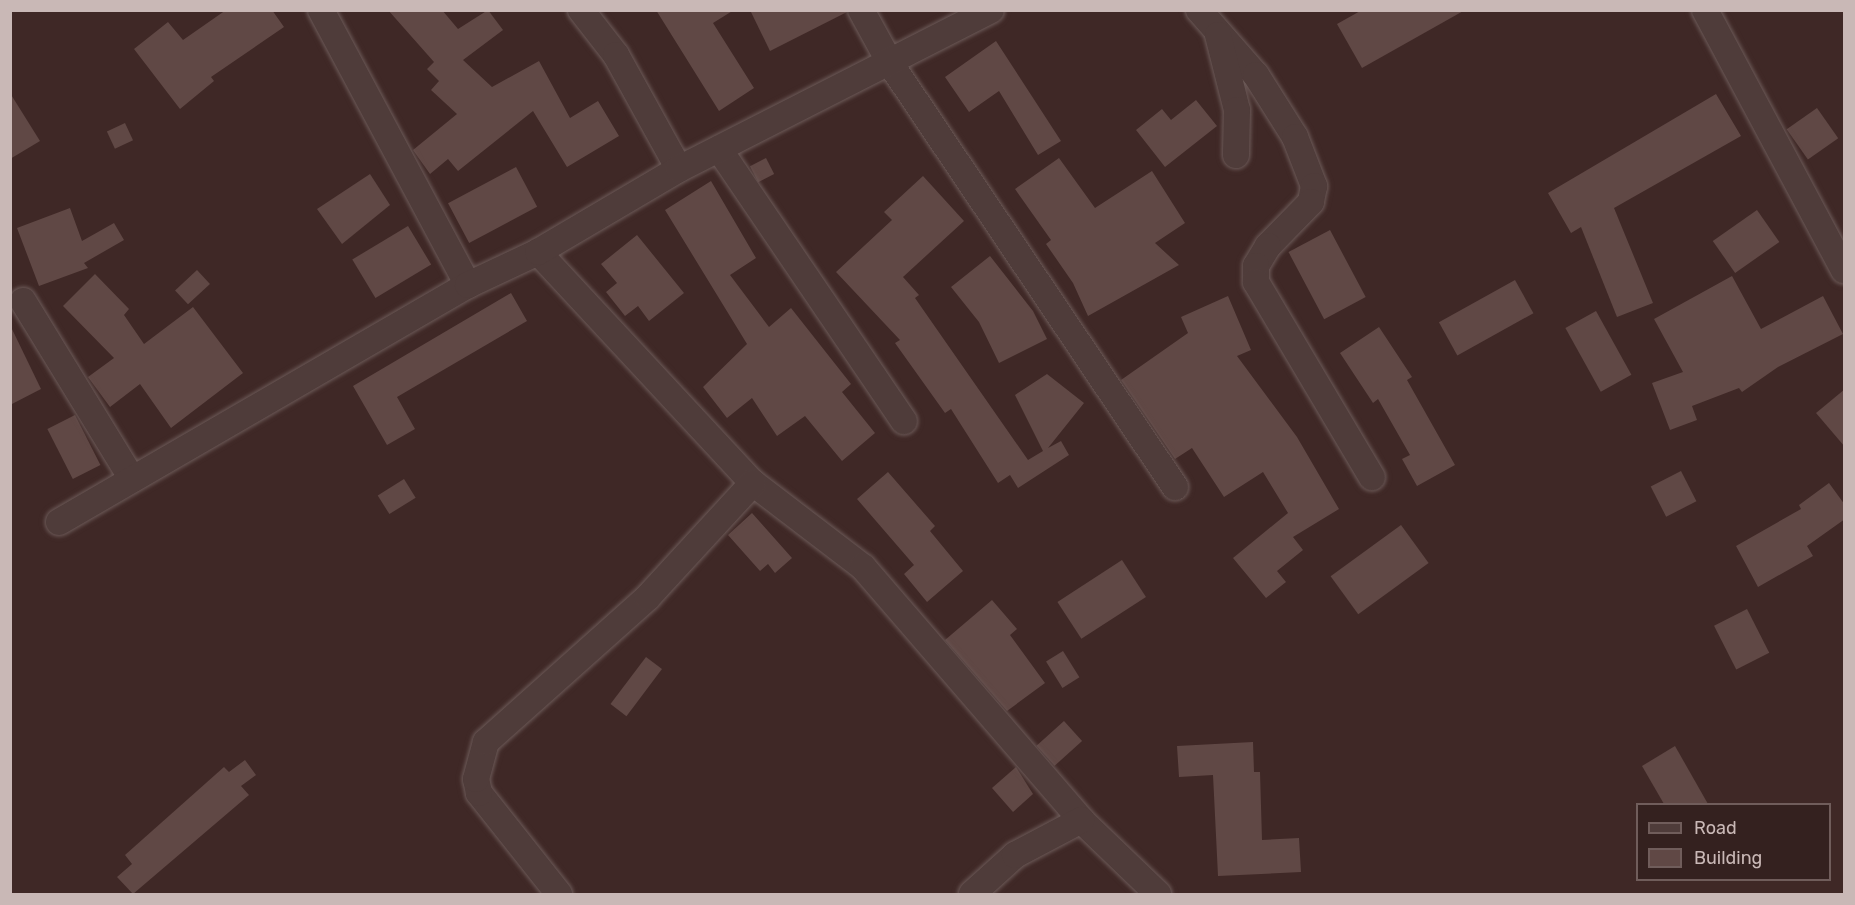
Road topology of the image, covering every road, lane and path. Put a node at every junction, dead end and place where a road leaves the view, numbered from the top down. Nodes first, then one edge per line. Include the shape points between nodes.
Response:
1 (321, 10) edge
2 (581, 10) edge
3 (861, 10) edge
4 (991, 10) edge
5 (1199, 10) edge
6 (1705, 10) edge
7 (1217, 32) junction
8 (890, 63) junction
9 (719, 149) junction
10 (1236, 155) dead end
11 (678, 170) junction
12 (538, 252) junction
13 (1845, 270) edge
14 (468, 285) junction
15 (23, 301) dead end
16 (904, 421) dead end
17 (1372, 477) dead end
18 (132, 479) junction
19 (753, 483) junction
20 (1174, 487) dead end
21 (59, 522) dead end
22 (1081, 820) junction
23 (559, 894) edge
24 (972, 894) edge
25 (1158, 894) edge

1 - 14 street
2 - 11 street via 616,56
3 - 8 street
4 - 8 street
5 - 7 street
6 - 13 street
7 - 10 street via 1237,110
7 - 17 street via 1257,75 1294,137 1314,186 1311,202 1268,246 1256,266 1256,282
8 - 9 street
8 - 20 street
9 - 11 street
9 - 16 street
11 - 12 street
12 - 14 street
12 - 19 street
14 - 18 street
15 - 18 street
18 - 21 street
19 - 22 street via 864,567
19 - 23 street via 648,597 486,742 476,779 479,793
22 - 24 street via 1016,855
22 - 25 street

